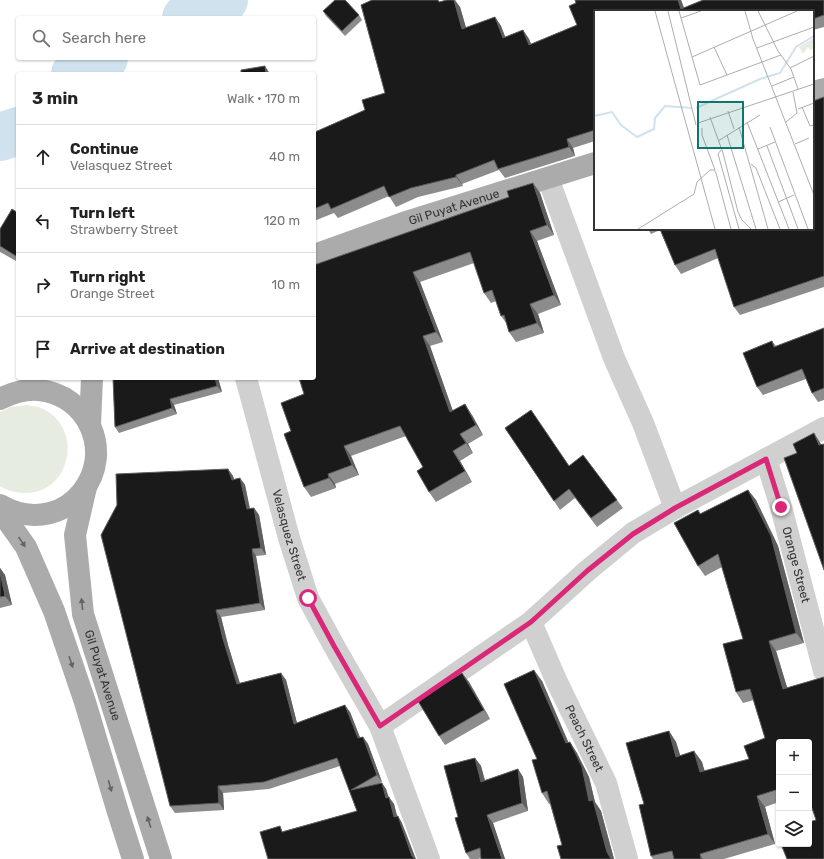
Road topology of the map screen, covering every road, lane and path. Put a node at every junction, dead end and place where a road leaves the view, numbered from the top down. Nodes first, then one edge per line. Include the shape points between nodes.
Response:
1 (824, 89) edge
2 (814, 92) edge
3 (594, 162) edge
4 (548, 178) junction
5 (316, 254) edge
6 (31, 380) edge
7 (92, 380) edge
8 (247, 380) edge
9 (6, 396) edge
10 (90, 424) junction
11 (824, 428) edge
12 (766, 459) junction
13 (86, 486) junction
14 (0, 505) edge
15 (675, 508) junction
16 (0, 510) edge
17 (531, 622) junction
18 (824, 671) edge
19 (380, 726) junction
20 (133, 859) edge
21 (161, 859) edge
22 (429, 859) edge
23 (627, 859) edge

1 - 2 main road
3 - 4 main road, Gil Puyat Avenue
4 - 5 main road, Gil Puyat Avenue via 403,223
4 - 15 street via 614,358 643,424
6 - 9 main road
7 - 10 main road
8 - 19 street, Velasquez Street via 289,538 308,598
9 - 10 main road via 24,390 50,392 73,404
10 - 13 main road via 97,449 94,469
11 - 12 street
12 - 15 street
12 - 18 street, Orange Street
13 - 14 main road via 68,505 43,514 17,513
21 -> 13 main road, Gil Puyat Avenue via 83,614 75,535
15 - 17 street via 633,534 587,571
16 -> 20 main road, Gil Puyat Avenue via 26,547 54,611
17 - 19 street
17 - 23 street, Peach Street via 606,783
19 - 22 street, Velasquez Street

